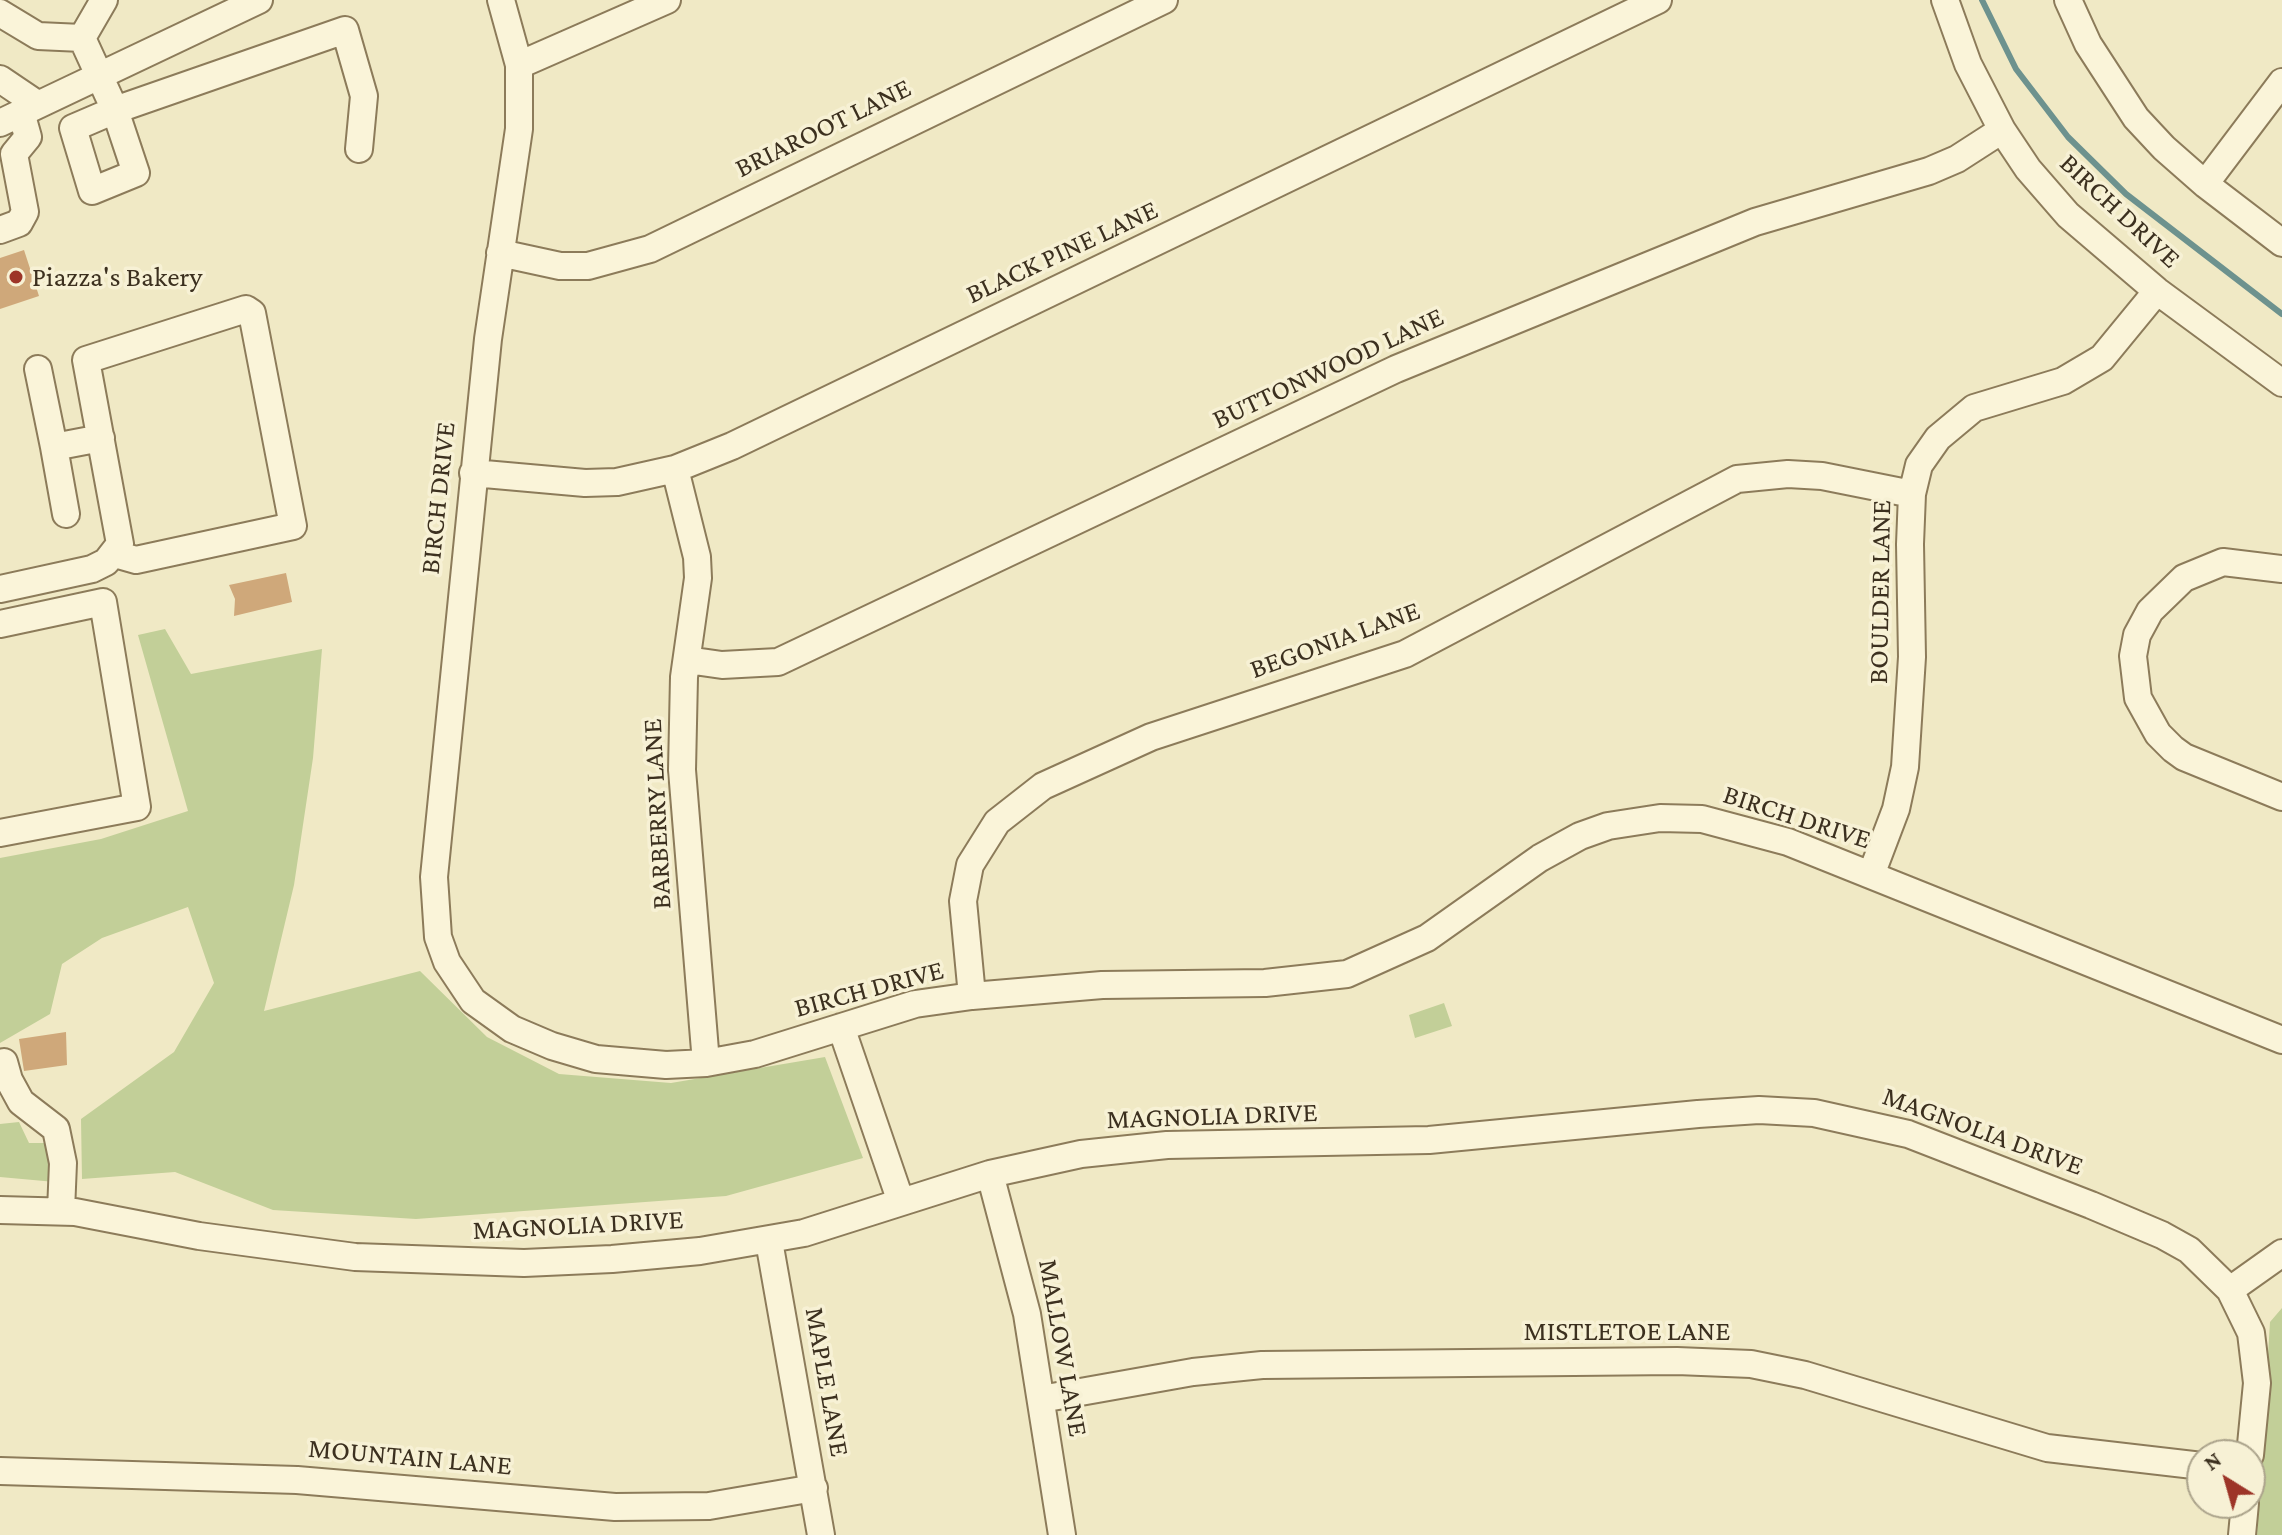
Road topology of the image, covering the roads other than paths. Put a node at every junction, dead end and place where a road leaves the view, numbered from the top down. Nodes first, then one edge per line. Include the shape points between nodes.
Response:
1 (104, 0) edge
2 (501, 0) edge
3 (667, 0) edge
4 (1164, 0) edge
5 (1658, 0) edge
6 (1945, 0) edge
7 (2068, 0) edge
8 (248, 2) edge
9 (0, 13) edge
10 (82, 38) junction
11 (519, 65) junction
12 (100, 77) junction
13 (0, 79) edge
14 (2282, 82) edge
15 (19, 113) edge
16 (2002, 130) junction
17 (359, 149) dead end
18 (2205, 184) junction
19 (0, 230) edge
20 (2282, 243) edge
21 (500, 253) junction
22 (2157, 291) junction
23 (38, 369) dead end
24 (2282, 383) edge
25 (101, 438) junction
26 (54, 447) junction
27 (675, 469) junction
28 (473, 473) junction
29 (1912, 494) junction
30 (66, 514) dead end
31 (115, 554) junction
32 (2282, 569) edge
33 (0, 589) edge
34 (0, 624) edge
35 (687, 660) junction
36 (2282, 797) edge
37 (0, 833) edge
38 (1871, 875) junction
39 (972, 996) junction
40 (841, 1027) junction
41 (2282, 1040) edge
42 (4, 1062) dead end
43 (706, 1063) junction
44 (990, 1174) junction
45 (901, 1202) junction
46 (0, 1210) edge
47 (61, 1211) junction
48 (769, 1241) junction
49 (2282, 1253) edge
50 (2230, 1290) junction
51 (1041, 1399) junction
52 (2252, 1439) edge
53 (2186, 1464) edge
54 (0, 1471) edge
55 (814, 1488) junction
56 (821, 1535) edge
57 (1062, 1535) edge

1 - 10 street
2 - 11 street, BIRCH DRIVE
3 - 11 street
4 - 21 street, BRIAROOT LANE via 650,249 588,266 560,266
5 - 27 street, BLACK PINE LANE
6 - 16 street, BIRCH DRIVE via 1968,64
7 - 18 street via 2088,44 2136,118
8 - 12 street
9 - 10 street via 38,36
10 - 12 street
11 - 21 street, BIRCH DRIVE via 519,129
12 - 15 street
12 - 17 street via 115,110 345,30 364,96
13 - 15 street
14 - 18 street
15 - 19 street via 28,137 14,154 25,212 19,223
16 - 22 street, BIRCH DRIVE via 2068,215
16 - 35 street, BUTTONWOOD LANE via 1929,171 1755,222 1396,369 778,662
18 - 20 street
21 - 28 street, BIRCH DRIVE
22 - 24 street, BIRCH DRIVE
22 - 29 street, BOULDER LANE via 2124,336 2088,368 2063,381 1992,400 1954,422 1925,454
23 - 26 street
25 - 26 street
25 - 31 street via 120,535
25 - 31 street via 86,360 246,309 252,313 293,526 136,560
26 - 30 street
27 - 28 street, BLACK PINE LANE via 585,483
27 - 35 street, BARBERRY LANE via 697,557
28 - 43 street, BIRCH DRIVE via 434,877 438,937 447,962 473,1001 491,1016 552,1046 621,1063
29 - 38 street, BOULDER LANE via 1912,657 1905,767 1896,809
29 - 39 street, BEGONIA LANE via 1822,476 1737,479 1405,654 1151,737 1043,786 997,822 970,865 963,901
31 - 33 street via 92,569
32 - 36 street via 2223,562 2184,578 2150,611 2133,656 2138,698 2173,749
34 - 37 street via 103,602 137,807
35 - 43 street, BARBERRY LANE via 682,774
38 - 39 street, BIRCH DRIVE via 1736,826 1702,819 1630,821 1580,836 1427,938 1347,974 1265,983 1102,985
38 - 41 street, BIRCH DRIVE
39 - 40 street, BIRCH DRIVE via 915,1004
40 - 43 street, BIRCH DRIVE
40 - 45 street
42 - 47 street via 21,1102 56,1129 63,1163
44 - 45 street, MAGNOLIA DRIVE
44 - 50 street, MAGNOLIA DRIVE via 1081,1154 1167,1145 1429,1140 1698,1114 1814,1113 1908,1134 2162,1235 2209,1266
44 - 51 street, MALLOW LANE via 1024,1301
45 - 48 street, MAGNOLIA DRIVE
46 - 47 street, MAGNOLIA DRIVE
47 - 48 street, MAGNOLIA DRIVE via 199,1236 431,1262 612,1259
48 - 55 street, MAPLE LANE
49 - 50 street
50 - 52 street, MAGNOLIA DRIVE via 2255,1353
51 - 53 street, MISTLETOE LANE via 1262,1365 1751,1364 1805,1375 2047,1448
51 - 57 street, MALLOW LANE
54 - 55 street, MOUNTAIN LANE via 257,1477 615,1507 709,1506
55 - 56 street, MAPLE LANE

